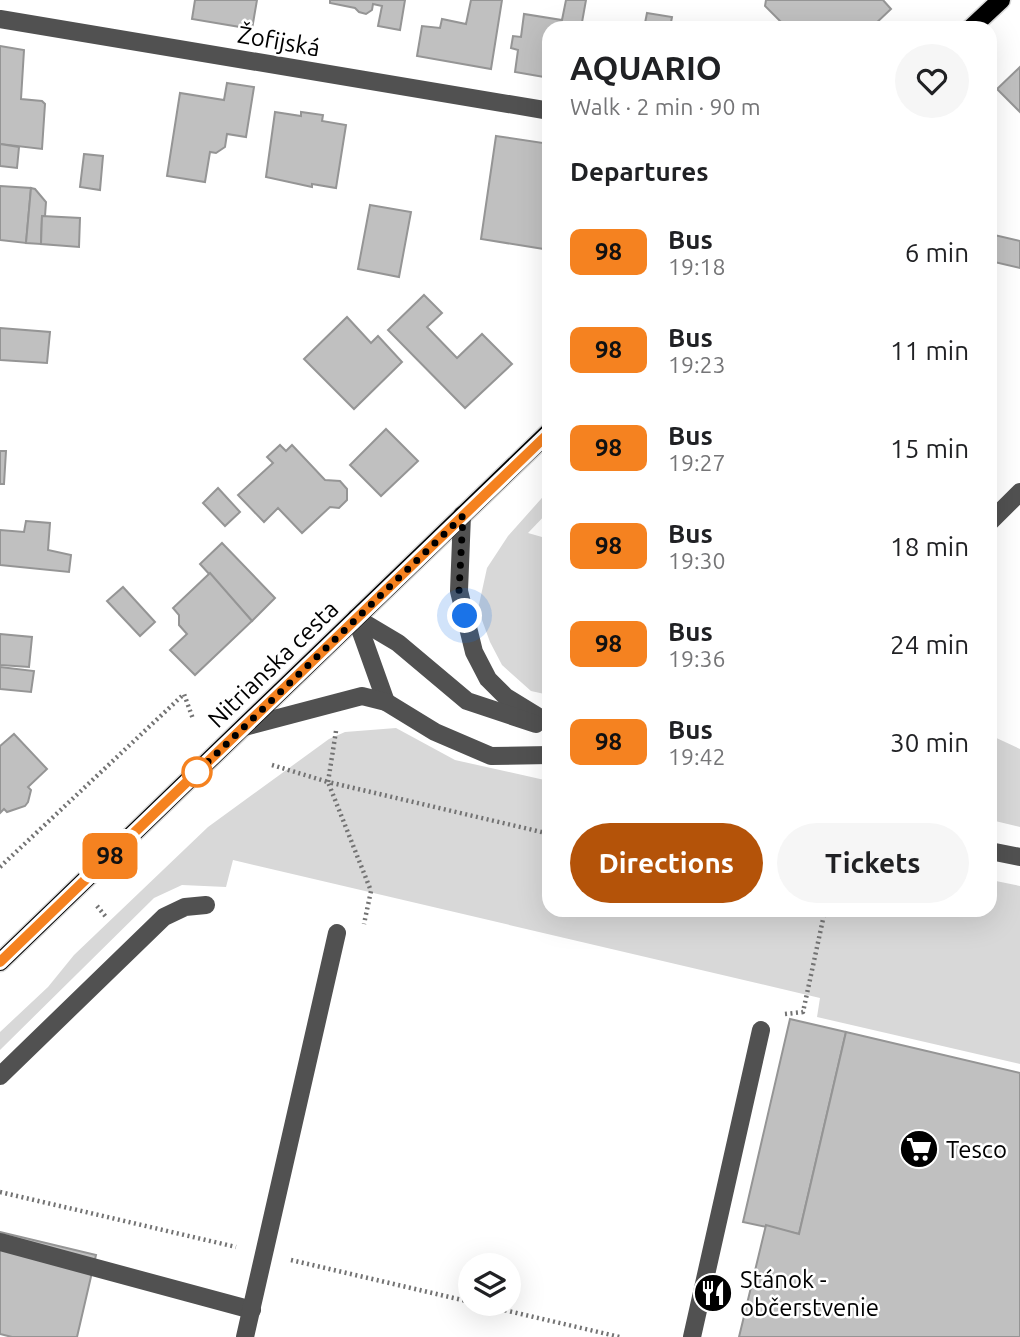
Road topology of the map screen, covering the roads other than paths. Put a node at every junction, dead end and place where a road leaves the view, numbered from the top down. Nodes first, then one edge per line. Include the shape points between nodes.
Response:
1 (1001, 0) edge
2 (0, 19) edge
3 (978, 21) edge
4 (542, 110) edge
5 (542, 440) edge
6 (1020, 492) edge
7 (997, 515) edge
8 (463, 516) junction
9 (356, 618) junction
10 (386, 702) junction
11 (542, 721) edge
12 (542, 724) edge
13 (244, 727) junction
14 (542, 755) edge
15 (997, 852) edge
16 (1020, 857) edge
17 (206, 905) dead end
18 (337, 933) dead end
19 (0, 962) edge
20 (761, 1030) dead end
21 (0, 1076) edge
22 (0, 1242) edge
23 (252, 1310) junction
24 (245, 1337) edge
25 (692, 1337) edge

1 - 3 main road
2 - 4 street, Žofijská
5 - 8 main road, Nitrianska cesta
6 - 7 street
8 - 9 main road, Nitrianska cesta
8 - 11 street via 459,591 474,652 488,679
9 - 10 street
9 - 12 street via 398,643 467,701
9 - 13 main road, Nitrianska cesta
10 - 13 street via 362,696
10 - 14 street via 435,732 491,756
13 - 19 main road, Nitrianska cesta
15 - 16 street
17 - 21 street via 164,916
18 - 23 street
20 - 25 street
22 - 23 street
23 - 24 street

